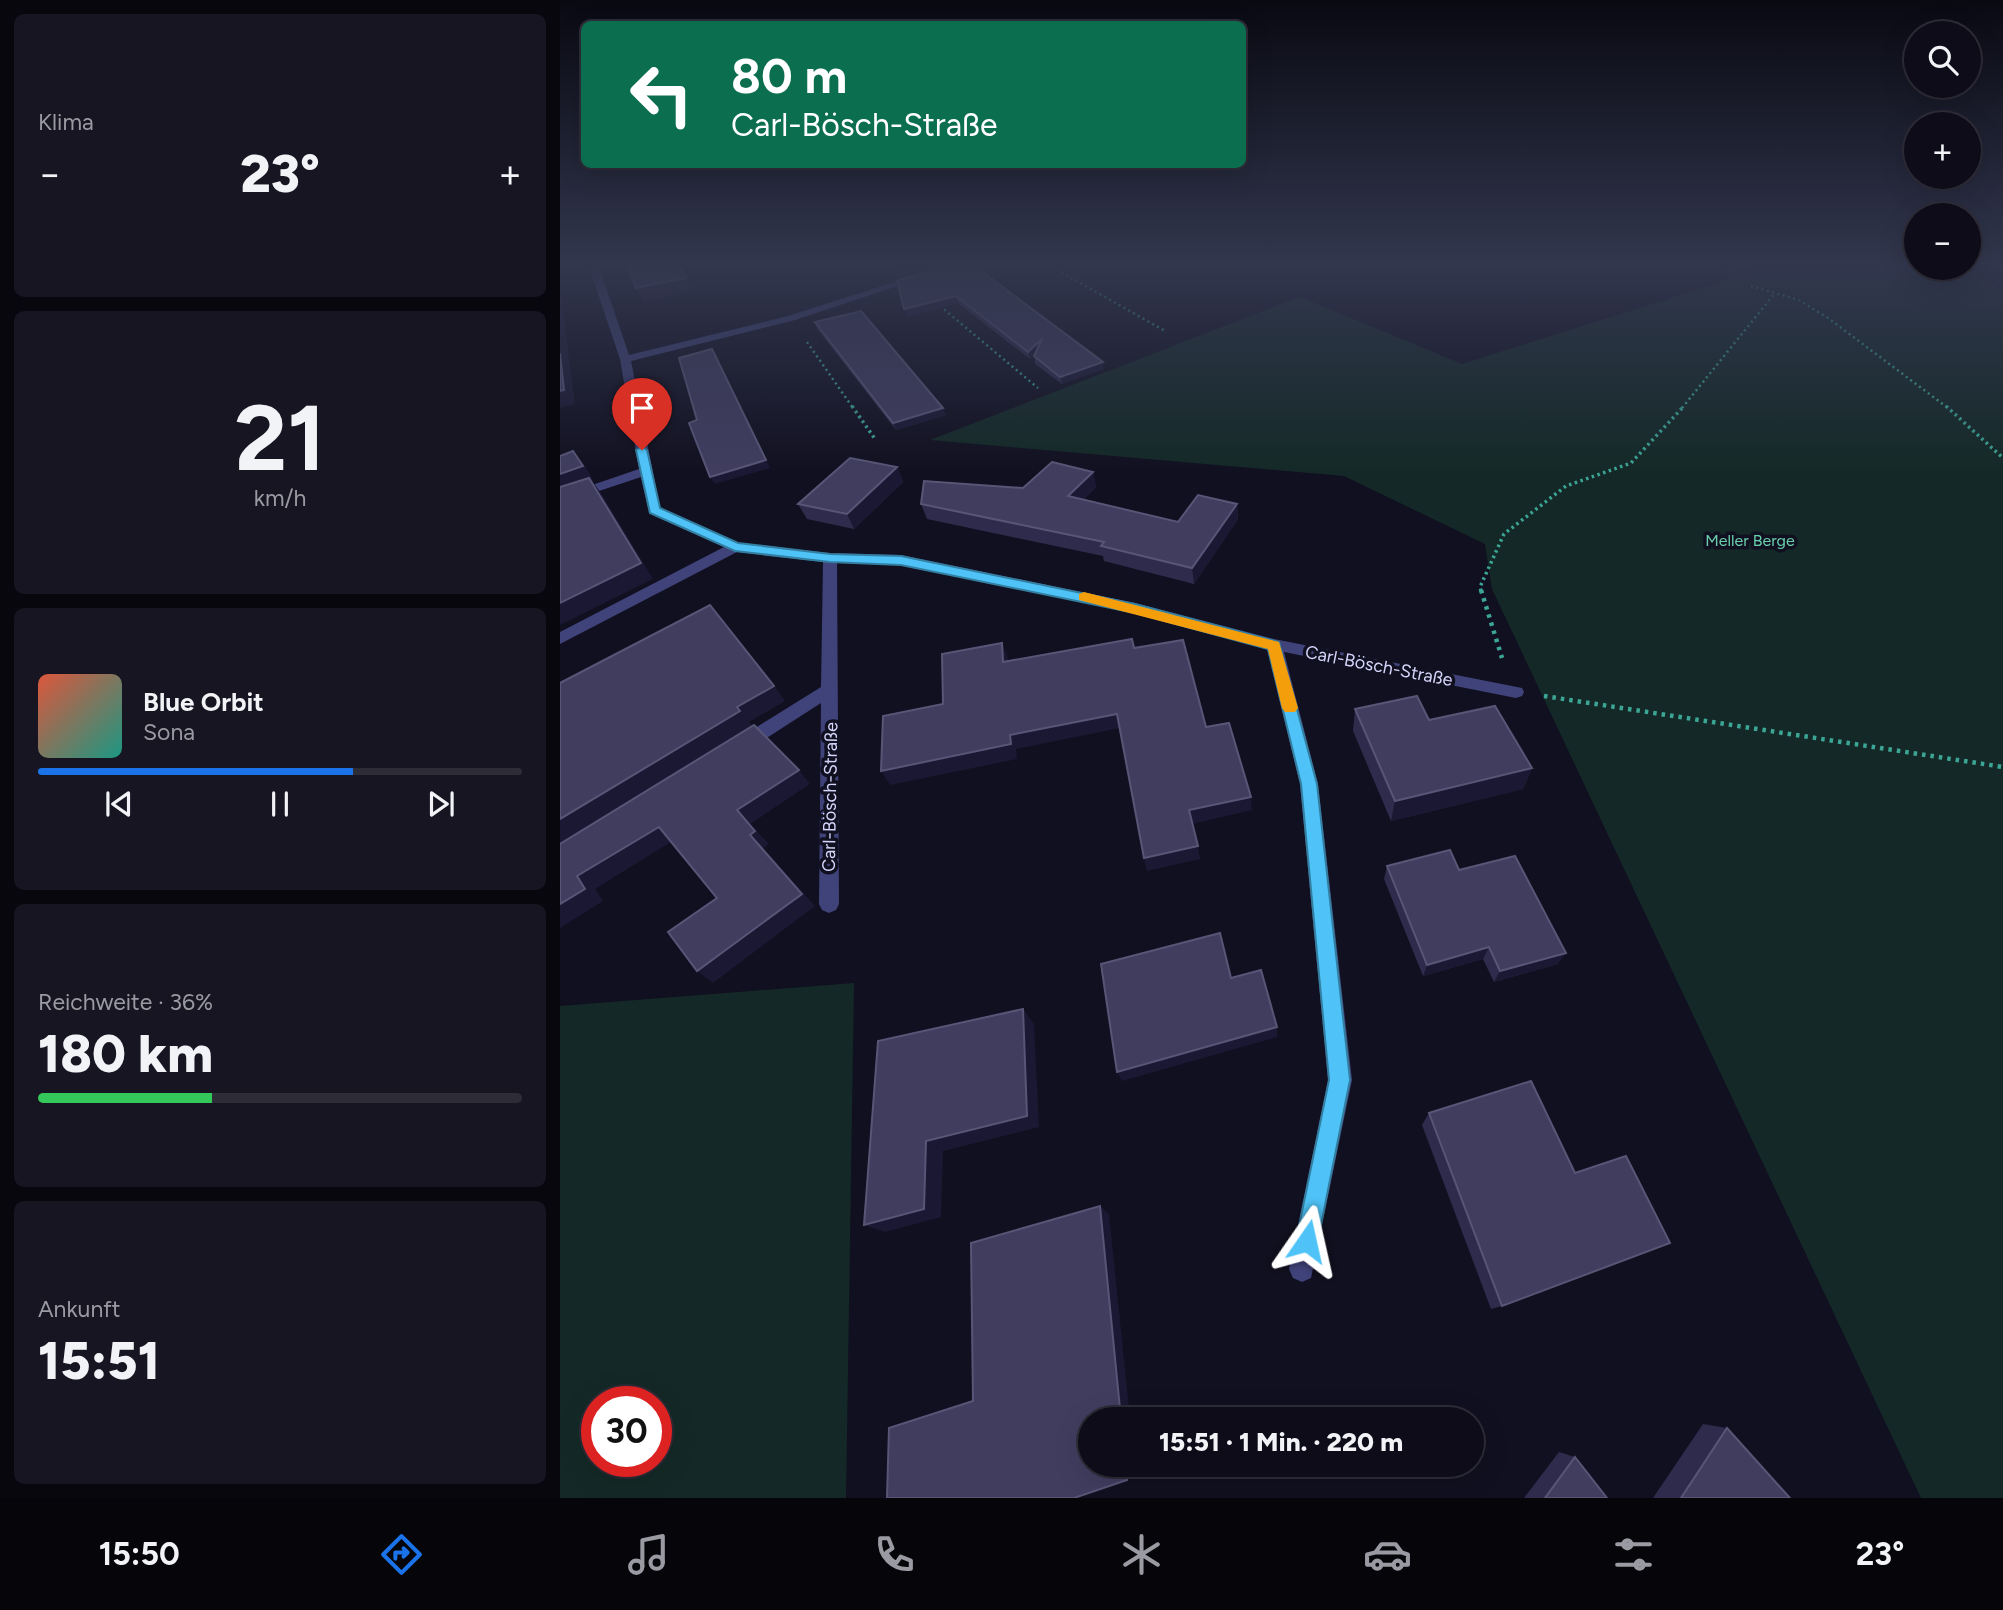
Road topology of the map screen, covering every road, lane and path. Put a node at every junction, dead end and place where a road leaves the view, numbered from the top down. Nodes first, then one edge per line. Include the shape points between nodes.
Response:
1 (617, 334) edge
2 (726, 334) edge
3 (801, 334) edge
4 (973, 334) edge
5 (1743, 334) edge
6 (1850, 334) edge
7 (625, 359) junction
8 (1038, 388) dead end
9 (875, 439) dead end
10 (2003, 458) edge
11 (647, 471) junction
12 (560, 500) edge
13 (735, 547) junction
14 (830, 558) junction
15 (560, 639) edge
16 (1274, 645) junction
17 (831, 689) junction
18 (1516, 692) junction
19 (725, 755) edge
20 (2003, 767) edge
21 (829, 904) dead end
22 (1302, 1269) dead end

1 - 7 street, Carl-Bösch-Straße
2 - 7 street
3 - 9 path
4 - 8 path
5 - 18 path via 1669,425 1631,463 1566,486 1504,534 1480,587
6 - 10 path via 1937,398
7 - 11 street, Carl-Bösch-Straße
11 - 12 street
11 - 13 street, Carl-Bösch-Straße via 654,510
13 - 14 street, Carl-Bösch-Straße
13 - 15 street
14 - 16 street, Carl-Bösch-Straße via 901,560 1029,585
14 - 17 street, Carl-Bösch-Straße
16 - 18 street, Carl-Bösch-Straße
16 - 22 street via 1309,784 1340,1080
17 - 19 street, Carl-Bösch-Straße
17 - 21 street, Carl-Bösch-Straße
18 - 20 path

